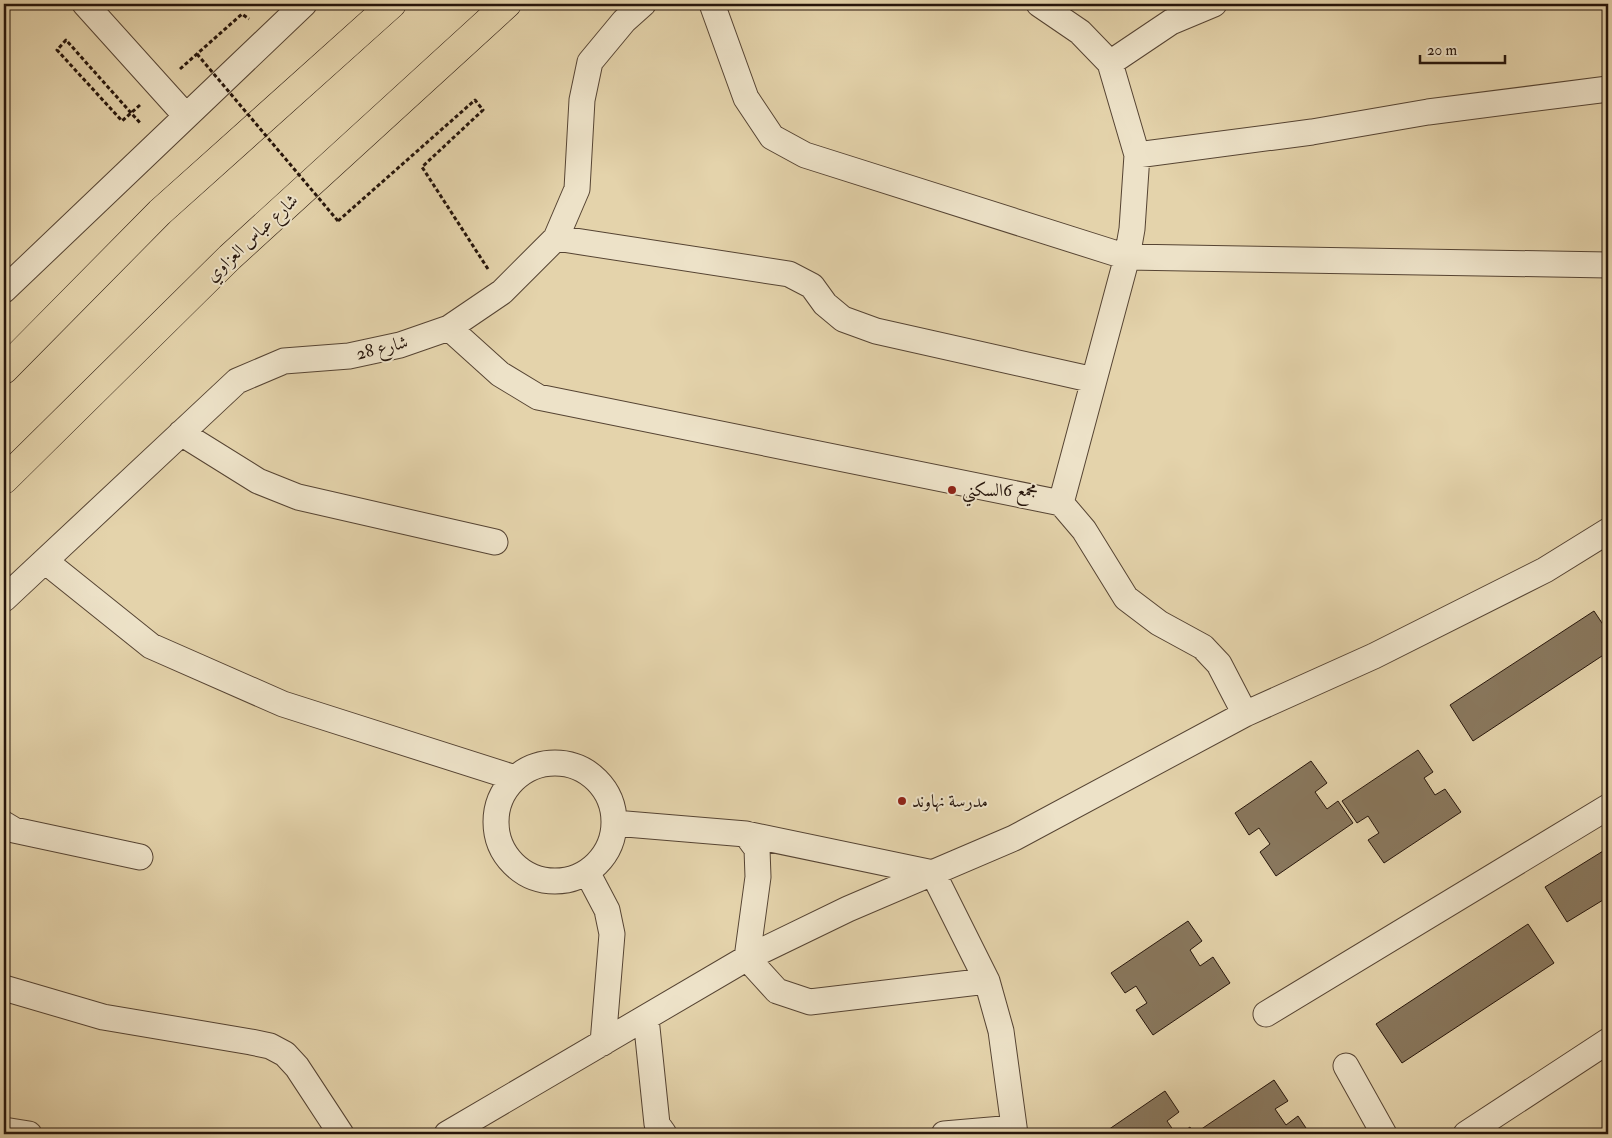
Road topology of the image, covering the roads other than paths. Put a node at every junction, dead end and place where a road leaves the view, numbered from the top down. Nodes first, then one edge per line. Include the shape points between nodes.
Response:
1 (84, 4) edge
2 (304, 4) edge
3 (392, 4) edge
4 (507, 4) edge
5 (643, 4) edge
6 (712, 4) edge
7 (1039, 4) edge
8 (1214, 4) edge
9 (1110, 63) junction
10 (1608, 88) edge
11 (186, 116) junction
12 (1137, 155) junction
13 (556, 238) junction
14 (1127, 257) junction
15 (1608, 265) edge
16 (4, 290) edge
17 (449, 328) junction
18 (4, 370) edge
19 (1094, 380) junction
20 (181, 433) junction
21 (4, 480) edge
22 (1061, 503) junction
23 (1608, 531) edge
24 (495, 542) dead end
25 (44, 561) junction
26 (4, 600) edge
27 (1244, 714) junction
28 (515, 778) junction
29 (1608, 807) edge
30 (614, 823) junction
31 (4, 824) edge
32 (746, 834) junction
33 (140, 857) dead end
34 (587, 872) junction
35 (933, 873) junction
36 (747, 958) junction
37 (987, 982) junction
38 (4, 988) edge
39 (1266, 1014) dead end
40 (646, 1018) junction
41 (1608, 1041) edge
42 (603, 1043) junction
43 (1346, 1066) dead end
44 (4, 1130) edge
45 (1015, 1131) edge
46 (29, 1134) edge
47 (341, 1134) edge
48 (447, 1134) edge
49 (664, 1134) edge
50 (944, 1134) edge
51 (1384, 1134) edge
52 (1466, 1134) edge

1 - 11 street
2 - 11 street
3 - 18 main road via 160,212
4 - 21 main road, شارع عباس العزاوي via 230,258
5 - 13 street, شارع 28 via 624,21 590,62 582,100 577,189
6 - 14 street via 746,98 772,138 805,154
7 - 9 street via 1080,32
8 - 9 street via 1171,22
9 - 12 street
10 - 12 street
11 - 16 street
12 - 14 street
13 - 17 street, شارع 28 via 502,292
13 - 19 street via 789,274 812,286 825,304 843,319 876,332
14 - 15 street
14 - 19 street
17 - 20 street, شارع 28 via 400,345 349,356 284,361 237,381
17 - 22 street via 500,374 538,397
19 - 22 street
20 - 24 street via 258,480 298,497
20 - 25 street, شارع 28
22 - 27 street via 1084,530 1126,598 1159,624 1203,647 1219,664
23 - 27 street via 1545,570 1374,656
25 - 26 street, شارع 28
25 - 28 street via 151,646 283,704
27 - 35 street via 1014,838
28 - 30 street via 531,767 550,762 571,764 601,784 611,802
28 - 34 street via 502,794 496,828 502,848 514,865 528,875 548,881 569,880
29 - 39 street
30 - 32 street
30 - 34 street via 612,840 602,858
31 - 33 street via 14,830
32 - 35 street
32 - 36 street via 758,849 758,877
34 - 42 street via 608,910 612,934
35 - 36 street via 848,909
35 - 37 street
36 - 37 street via 777,991 810,1002
36 - 40 street
37 - 45 street via 1001,1030
38 - 47 street via 103,1017 270,1046 297,1067
40 - 42 street
40 - 49 street via 657,1124
41 - 52 street
42 - 48 street
43 - 51 street
44 - 46 street
45 - 50 street

